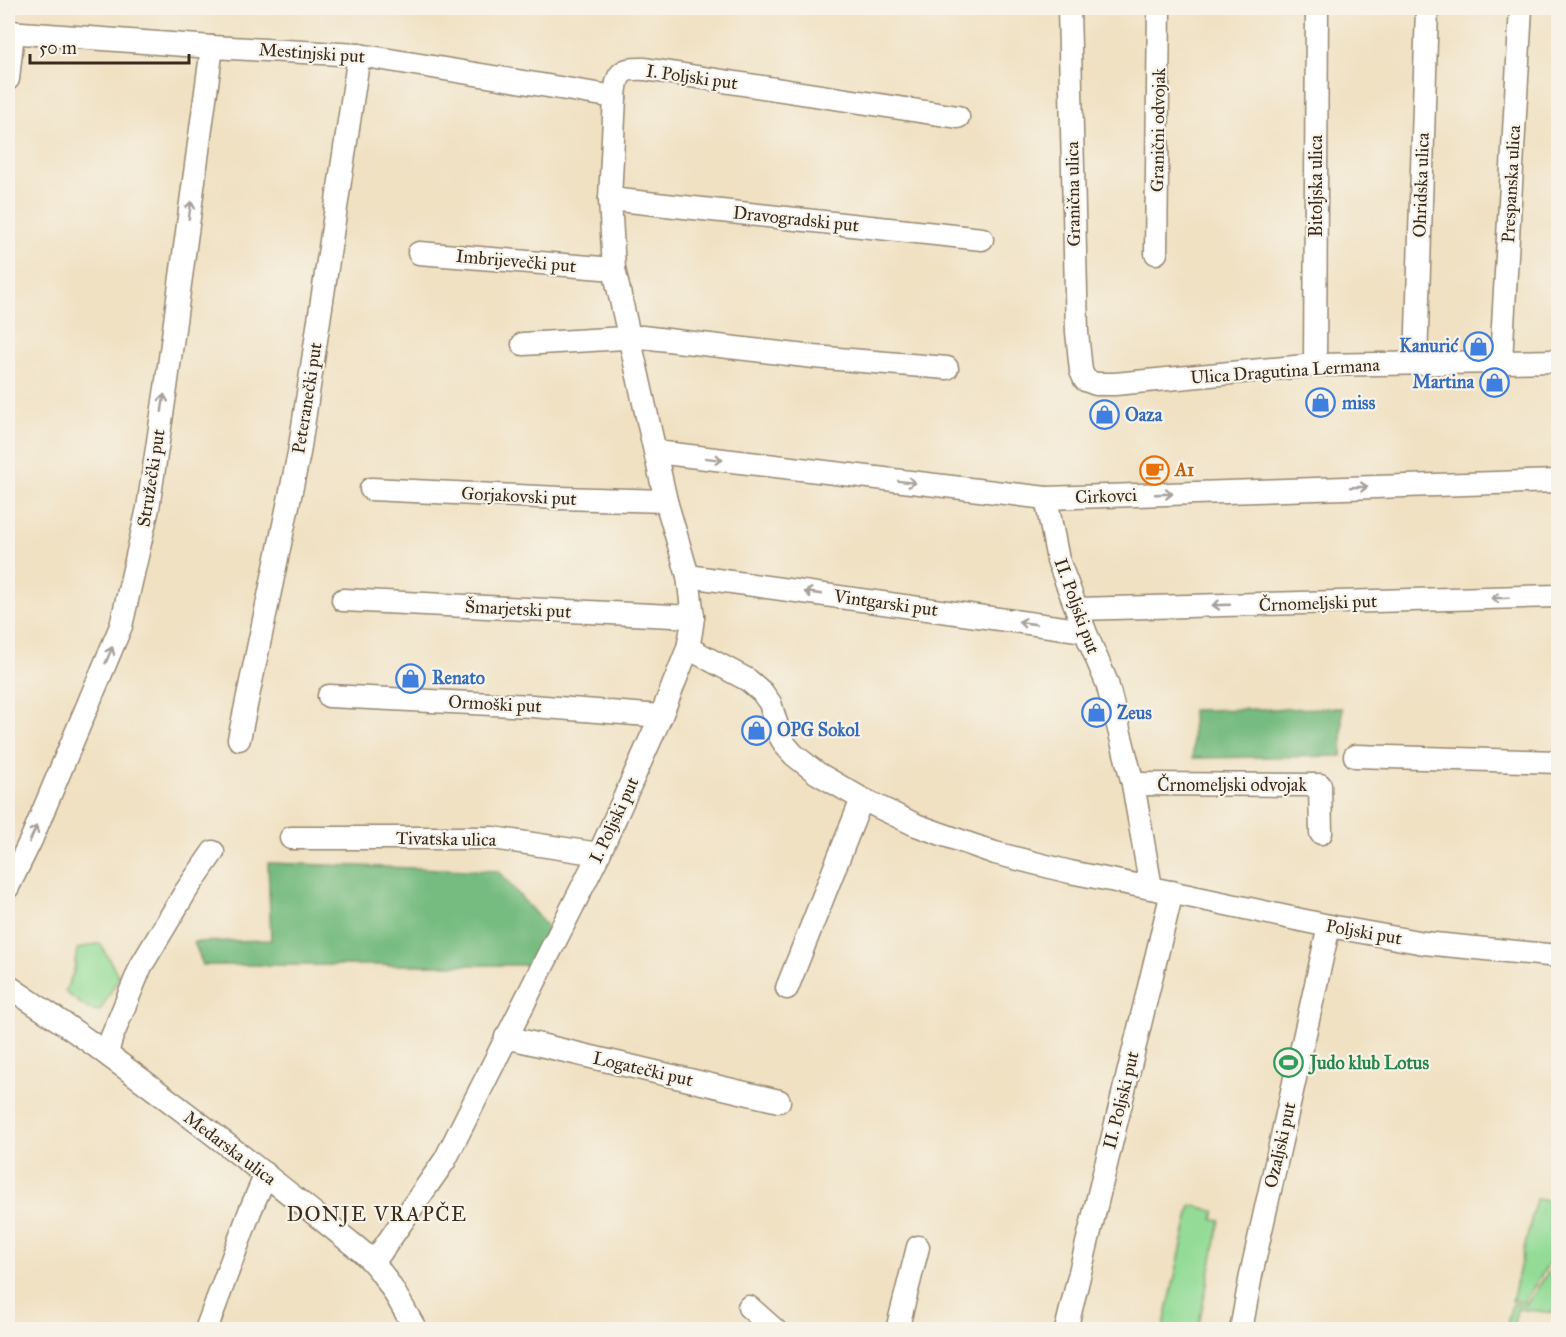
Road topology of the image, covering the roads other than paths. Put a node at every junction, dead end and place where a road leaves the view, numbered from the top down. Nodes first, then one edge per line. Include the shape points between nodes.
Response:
1 (1069, 8) edge
2 (1159, 8) edge
3 (1317, 8) edge
4 (1426, 8) edge
5 (1521, 8) edge
6 (10, 32) edge
7 (212, 47) junction
8 (359, 55) junction
9 (8, 78) edge
10 (615, 97) junction
11 (958, 117) dead end
12 (610, 199) junction
13 (982, 239) dead end
14 (419, 253) dead end
15 (1156, 253) dead end
16 (614, 269) junction
17 (630, 338) junction
18 (523, 344) dead end
19 (1501, 361) junction
20 (1558, 361) edge
21 (1416, 363) junction
22 (1315, 365) junction
23 (947, 368) dead end
24 (1085, 380) joint
25 (656, 452) junction
26 (1558, 481) edge
27 (371, 489) dead end
28 (1046, 498) junction
29 (666, 501) junction
30 (688, 576) junction
31 (1558, 596) edge
32 (343, 600) dead end
33 (1077, 609) junction
34 (693, 617) junction
35 (1085, 631) junction
36 (688, 648) junction
37 (329, 696) dead end
38 (662, 716) junction
39 (239, 739) dead end
40 (1355, 756) dead end
41 (1558, 762) edge
42 (1133, 784) junction
43 (862, 799) junction
44 (1321, 833) dead end
45 (291, 838) dead end
46 (213, 852) dead end
47 (599, 854) junction
48 (8, 887) edge
49 (1162, 890) junction
50 (1329, 926) junction
51 (1558, 956) edge
52 (8, 986) edge
53 (787, 988) dead end
54 (506, 1037) junction
55 (107, 1054) junction
56 (779, 1101) dead end
57 (266, 1174) junction
58 (918, 1247) dead end
59 (374, 1262) junction
60 (749, 1307) dead end
61 (206, 1329) edge
62 (416, 1329) edge
63 (774, 1329) edge
64 (897, 1329) edge
65 (1066, 1329) edge
66 (1241, 1329) edge

1 - 24 street, Granična ulica via 1077,332
2 - 15 street, Granični odvojak
3 - 22 street, Bitoljska ulica
4 - 21 street, Ohridska ulica
5 - 19 street, Prespanska ulica
6 - 7 street, Mestinjski put
6 - 9 street
7 - 8 street, Mestinjski put
48 -> 7 street, Stružečki put via 121,626 148,508
8 - 10 street, Mestinjski put
8 - 39 street, Peteranečki put via 299,453
10 - 11 street, I. Poljski put via 620,75 645,69
10 - 12 street, I. Poljski put
12 - 13 street, Dravogradski put
12 - 16 street, I. Poljski put
14 - 16 street, Imbrijevečki put
16 - 17 street, I. Poljski put
17 - 18 street
17 - 23 street via 642,336
17 - 25 street, I. Poljski put
19 - 20 street, Ulica Dragutina Lermana
19 - 21 street, Ulica Dragutina Lermana
21 - 22 street, Ulica Dragutina Lermana
22 - 24 street, Ulica Dragutina Lermana via 1115,384
25 -> 28 street, Cirkovci
25 - 29 street, I. Poljski put
28 -> 26 street, Cirkovci
27 - 29 street, Gorjakovski put
28 - 33 street, II. Poljski put via 1058,560
29 - 30 street, I. Poljski put
30 - 34 street, I. Poljski put
35 -> 30 street, Vintgarski put
31 -> 33 street, Črnomeljski put
32 - 34 street, Šmarjetski put
33 - 35 street, II. Poljski put
34 - 36 street, I. Poljski put
35 - 42 street, II. Poljski put via 1107,683
36 - 38 street, I. Poljski put
36 - 43 street via 748,680 762,692 770,703 780,736 794,755
37 - 38 street, Ormoški put
38 - 47 street, I. Poljski put
40 - 41 street
42 - 44 street, Črnomeljski odvojak via 1320,785
42 - 49 street, II. Poljski put
43 - 49 street via 916,825 995,853
43 - 53 street
45 - 47 street, Tivatska ulica via 493,838
46 - 55 street via 141,966
47 - 54 street, I. Poljski put
49 - 50 street, Poljski put
49 - 65 street, II. Poljski put
50 - 51 street, Poljski put via 1424,943
50 - 66 street, Ozaljski put
52 - 55 street, Medarska ulica
54 - 56 street, Logatečki put
54 - 59 street, I. Poljski put via 445,1160
55 - 57 street, Medarska ulica
57 - 59 street, Medarska ulica
57 - 61 street
58 - 64 street
59 - 62 street, Medarska ulica
60 - 63 street

